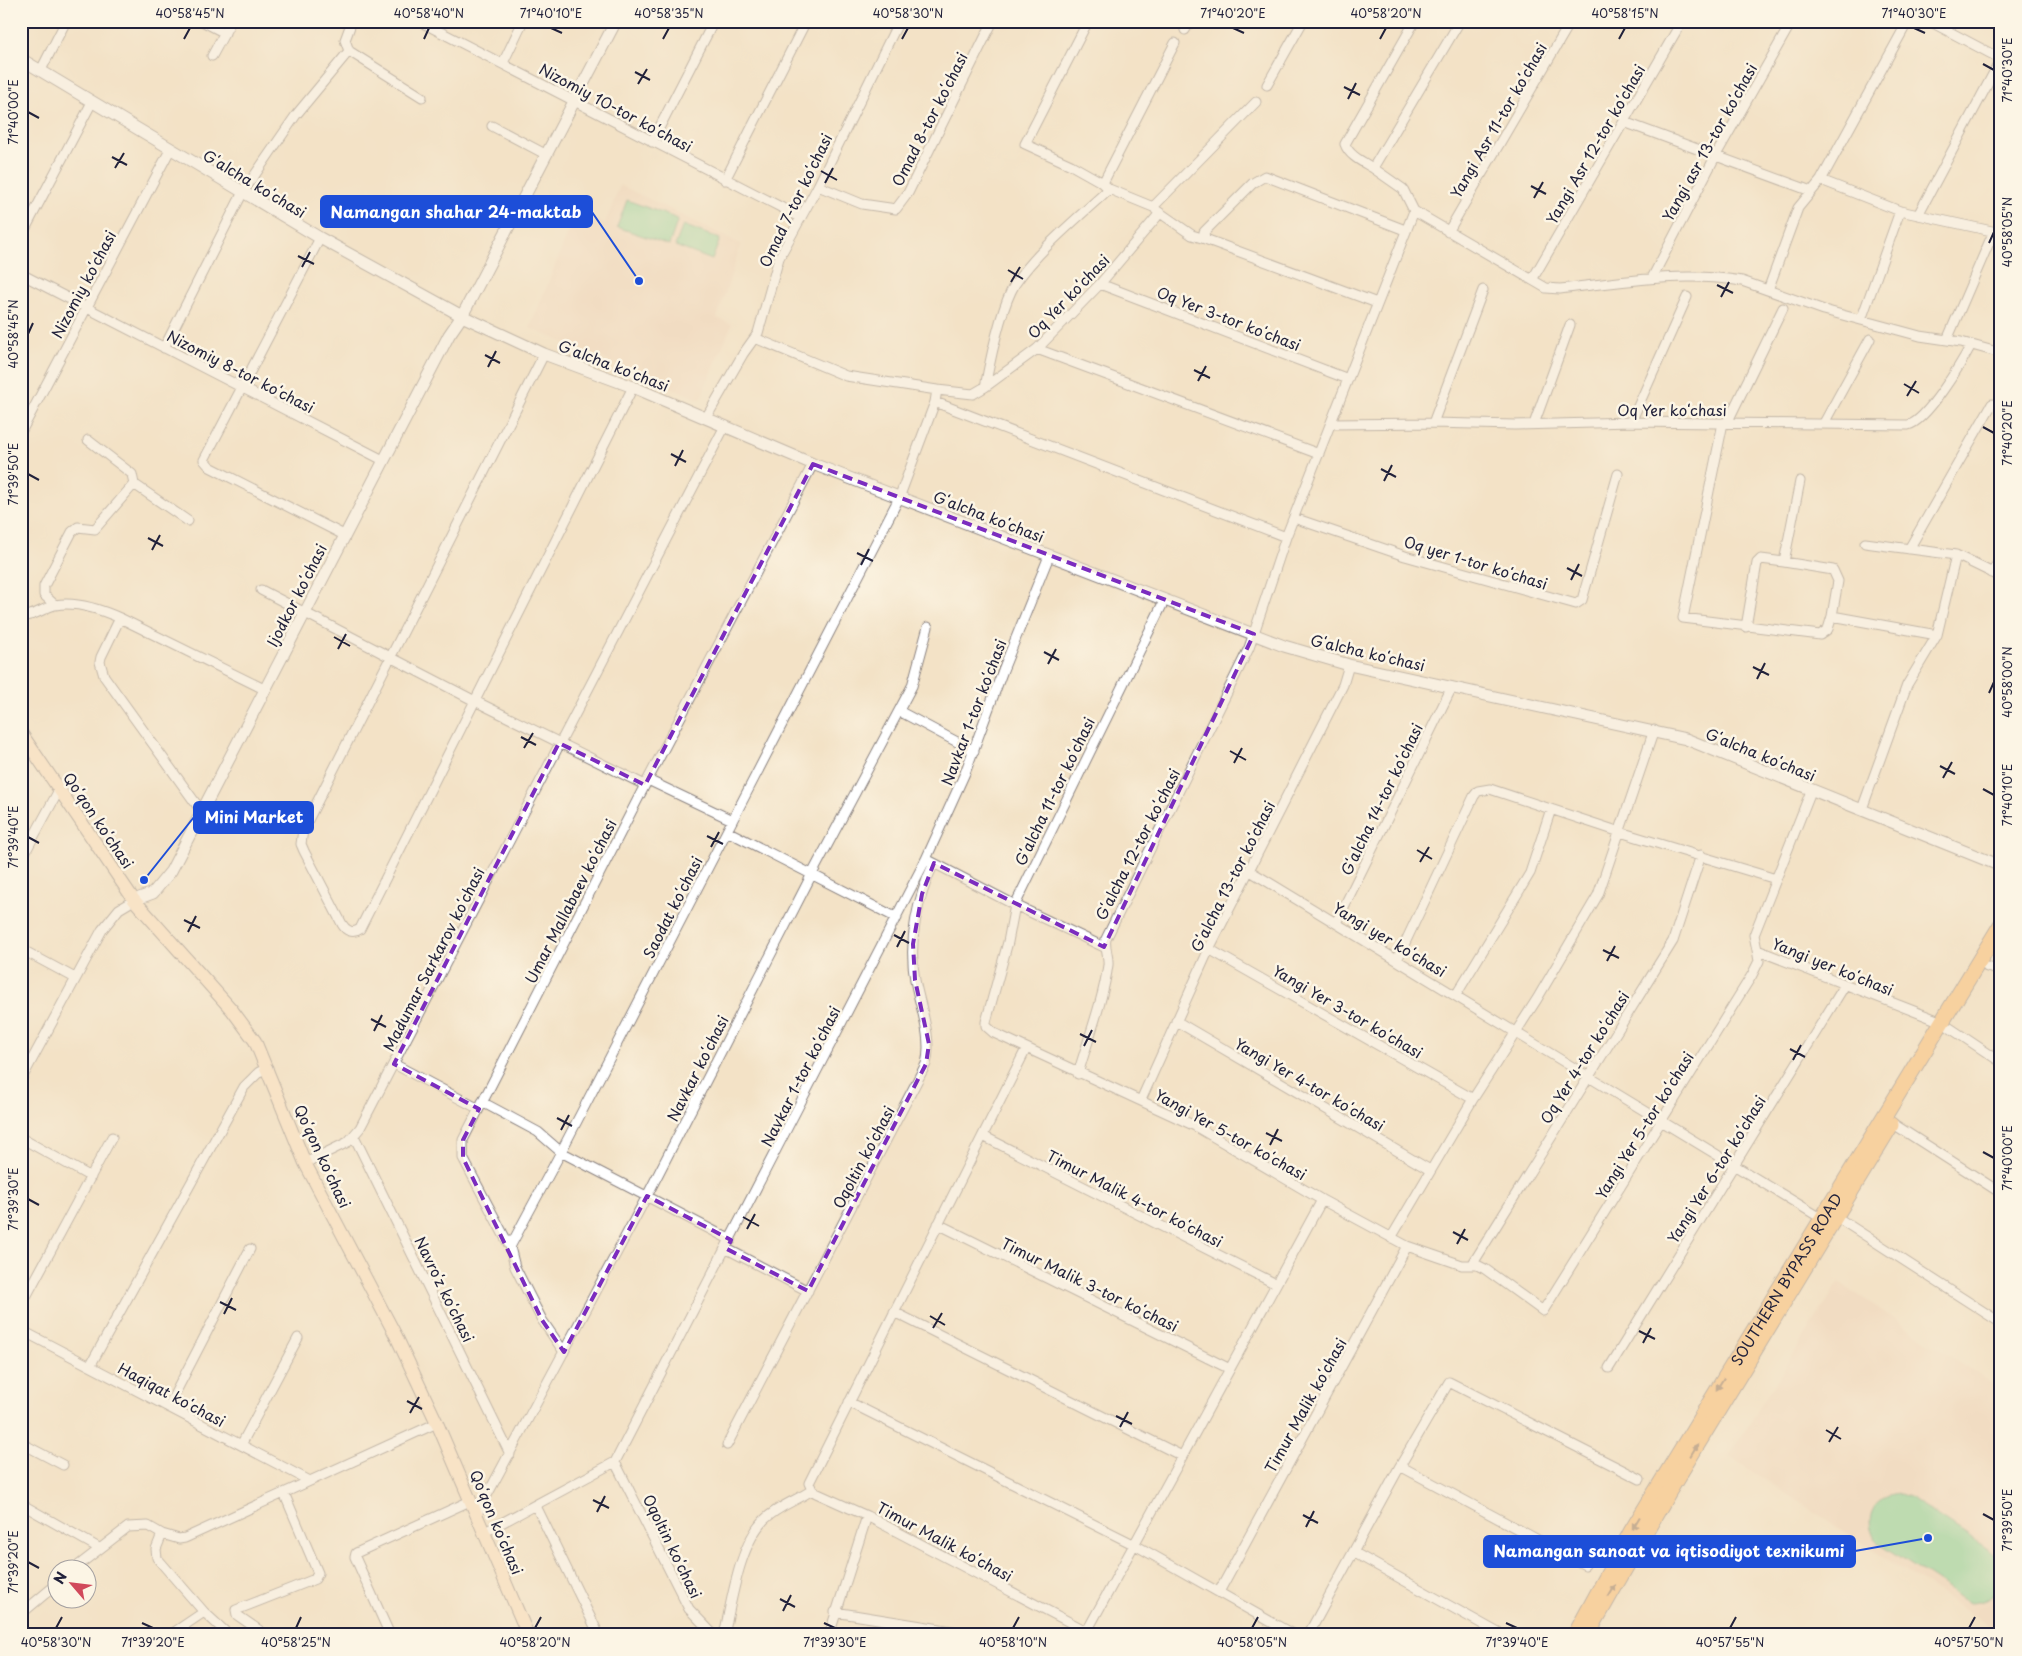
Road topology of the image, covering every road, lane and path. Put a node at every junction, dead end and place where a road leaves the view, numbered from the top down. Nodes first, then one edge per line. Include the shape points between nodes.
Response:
1 (66, 21) edge
2 (202, 21) edge
3 (231, 21) edge
4 (352, 21) edge
5 (523, 21) edge
6 (616, 21) edge
7 (714, 21) edge
8 (806, 21) edge
9 (899, 21) edge
10 (993, 21) edge
11 (1088, 21) edge
12 (1190, 21) edge
13 (1303, 21) edge
14 (1415, 21) edge
15 (1460, 21) edge
16 (1571, 21) edge
17 (1682, 21) edge
18 (1792, 21) edge
19 (1908, 21) edge
20 (1929, 21) edge
21 (422, 22) edge
22 (1185, 30) dead end
23 (225, 33) junction
24 (1175, 43) dead end
25 (349, 51) junction
26 (212, 56) dead end
27 (21, 59) edge
28 (2001, 59) edge
29 (503, 63) junction
30 (41, 70) junction
31 (1267, 85) dead end
32 (422, 97) dead end
33 (92, 102) junction
34 (575, 102) junction
35 (1256, 102) dead end
36 (1624, 122) junction
37 (492, 126) dead end
38 (652, 142) junction
39 (170, 150) junction
40 (547, 155) junction
41 (1716, 155) junction
42 (1373, 168) junction
43 (726, 180) junction
44 (1821, 180) junction
45 (818, 186) junction
46 (1106, 186) junction
47 (1811, 191) junction
48 (243, 192) junction
49 (1156, 210) junction
50 (1414, 211) junction
51 (1900, 211) junction
52 (1918, 215) junction
53 (800, 217) junction
54 (1405, 230) junction
55 (1448, 232) junction
56 (1997, 232) edge
57 (21, 237) edge
58 (320, 238) junction
59 (1205, 239) junction
60 (21, 274) edge
61 (1652, 278) junction
62 (1532, 280) junction
63 (1100, 284) junction
64 (1483, 290) dead end
65 (1768, 290) junction
66 (1687, 297) dead end
67 (1377, 303) junction
68 (86, 306) junction
69 (1783, 308) dead end
70 (462, 316) junction
71 (1862, 320) junction
72 (1570, 325) dead end
73 (755, 338) junction
74 (1870, 339) dead end
75 (1947, 340) junction
76 (1971, 345) junction
77 (164, 348) junction
78 (1037, 349) junction
79 (2001, 353) edge
80 (544, 354) junction
81 (1348, 378) junction
82 (242, 386) junction
83 (633, 387) junction
84 (985, 387) junction
85 (937, 390) junction
86 (935, 402) junction
87 (1992, 404) dead end
88 (706, 418) junction
89 (1631, 422) junction
90 (1434, 423) junction
91 (1725, 423) junction
92 (1824, 423) junction
93 (1331, 424) junction
94 (1534, 424) junction
95 (725, 426) junction
96 (21, 432) edge
97 (88, 440) dead end
98 (1319, 454) junction
99 (383, 460) junction
100 (814, 464) junction
101 (1618, 474) dead end
102 (1800, 481) dead end
103 (134, 484) junction
104 (899, 498) junction
105 (1294, 518) junction
106 (188, 521) dead end
107 (344, 535) junction
108 (1286, 537) junction
109 (1865, 543) dead end
110 (1909, 549) junction
111 (1956, 555) junction
112 (1049, 556) junction
113 (2001, 557) edge
114 (1784, 562) junction
115 (1992, 573) junction
116 (2001, 578) edge
117 (261, 590) dead end
118 (1164, 601) junction
119 (55, 605) junction
120 (304, 613) junction
121 (21, 616) edge
122 (1832, 616) junction
123 (120, 618) junction
124 (928, 627) dead end
125 (1746, 627) junction
126 (1254, 634) junction
127 (1937, 636) junction
128 (391, 657) junction
129 (1349, 665) junction
130 (1452, 688) junction
131 (264, 689) junction
132 (473, 700) junction
133 (899, 711) junction
134 (1654, 730) junction
135 (21, 733) edge
136 (560, 743) junction
137 (974, 751) junction
138 (646, 782) junction
139 (59, 790) junction
140 (1811, 791) junction
141 (1551, 809) junction
142 (1862, 809) junction
143 (202, 812) junction
144 (732, 820) junction
145 (727, 831) junction
146 (1620, 832) junction
147 (1701, 855) junction
148 (21, 860) edge
149 (930, 861) junction
150 (2000, 866) edge
151 (1250, 870) junction
152 (812, 874) junction
153 (1776, 879) junction
154 (134, 900) junction
155 (1015, 905) junction
156 (897, 918) junction
157 (1336, 923) junction
158 (2001, 925) edge
159 (2001, 945) edge
160 (1104, 947) junction
161 (21, 949) edge
162 (1210, 949) junction
163 (1757, 950) junction
164 (1397, 960) junction
165 (1994, 969) edge
166 (75, 978) junction
167 (1845, 985) junction
168 (1456, 995) junction
169 (1176, 1021) junction
170 (1946, 1025) junction
171 (1516, 1032) junction
172 (1026, 1049) junction
173 (2001, 1062) edge
174 (394, 1064) junction
175 (268, 1068) junction
176 (1078, 1074) junction
177 (1588, 1075) junction
178 (21, 1080) edge
179 (1472, 1099) junction
180 (1141, 1100) junction
181 (480, 1105) junction
182 (1662, 1122) junction
183 (1892, 1123) junction
184 (354, 1136) junction
185 (982, 1136) junction
186 (112, 1137) dead end
187 (21, 1138) edge
188 (561, 1152) junction
189 (305, 1163) junction
190 (1735, 1165) junction
191 (1430, 1170) junction
192 (91, 1177) junction
193 (2001, 1193) edge
194 (647, 1196) junction
195 (1322, 1200) junction
196 (1828, 1217) junction
197 (938, 1224) junction
198 (1391, 1238) junction
199 (731, 1240) junction
200 (1407, 1246) junction
201 (510, 1247) junction
202 (250, 1249) dead end
203 (726, 1249) junction
204 (1472, 1265) junction
205 (1276, 1284) junction
206 (808, 1291) junction
207 (21, 1306) edge
208 (894, 1312) junction
209 (2001, 1323) edge
210 (21, 1330) edge
211 (298, 1338) dead end
212 (564, 1352) junction
213 (90, 1366) junction
214 (1609, 1368) dead end
215 (1230, 1369) junction
216 (848, 1402) junction
217 (168, 1407) junction
218 (437, 1423) junction
219 (21, 1443) edge
220 (727, 1445) dead end
221 (241, 1446) junction
222 (510, 1454) junction
223 (1182, 1456) junction
224 (615, 1462) junction
225 (63, 1465) dead end
226 (1400, 1466) junction
227 (1640, 1479) dead end
228 (310, 1481) junction
229 (814, 1491) junction
230 (284, 1493) junction
231 (470, 1501) junction
232 (536, 1506) junction
233 (23, 1508) edge
234 (476, 1516) junction
235 (867, 1516) junction
236 (483, 1533) junction
237 (162, 1534) junction
238 (1134, 1545) junction
239 (99, 1548) junction
240 (1353, 1552) junction
241 (86, 1558) edge
242 (1585, 1565) dead end
243 (48, 1591) edge
244 (1219, 1592) junction
245 (204, 1612) junction
246 (835, 1612) junction
247 (21, 1614) edge
248 (263, 1634) edge
249 (1088, 1634) edge
250 (170, 1635) edge
251 (229, 1635) edge
252 (390, 1635) edge
253 (528, 1635) edge
254 (599, 1635) edge
255 (714, 1635) edge
256 (724, 1635) edge
257 (829, 1635) edge
258 (977, 1635) edge
259 (1294, 1635) edge
260 (1308, 1635) edge
261 (1502, 1635) edge
262 (1575, 1635) edge
263 (1587, 1635) edge

1 - 30 street
2 - 23 street
3 - 23 street
4 - 25 street via 345,40
5 - 29 street
6 - 34 street, Ijodkor koʻchasi
7 - 38 street
8 - 43 street
9 - 45 street, Omad 7-tor koʻchasi
10 - 45 street, Omad 8-tor koʻchasi via 908,193 896,209 862,204
11 - 46 street via 1024,144 1071,165
12 - 22 street
13 - 31 street
14 - 42 street via 1345,144 1354,156
15 - 42 street
16 - 55 street, Yangi Asr 11-tor koʻchasi
17 - 36 street, Yangi Asr 12-tor koʻchasi
18 - 41 street, Yangi asr 13-tor koʻchasi
19 - 44 street
20 - 28 street
21 - 29 street, Nizomiy 10-tor koʻchasi
23 - 26 street
24 - 46 street
25 - 32 street
25 - 48 street via 296,115
27 - 30 street, Gʻalcha koʻchasi
28 - 52 street
29 - 34 street, Nizomiy 10-tor koʻchasi
30 - 33 street, Gʻalcha koʻchasi
33 - 39 street, Gʻalcha koʻchasi
33 - 57 street
34 - 38 street, Nizomiy 10-tor koʻchasi
34 - 40 street, Ijodkor koʻchasi
35 - 49 street, Oq Yer koʻchasi
36 - 41 street
36 - 62 street, Yangi Asr 12-tor koʻchasi
37 - 40 street
38 - 43 street, Nizomiy 10-tor koʻchasi
39 - 48 street, Gʻalcha koʻchasi
39 - 68 street, Nizomiy koʻchasi
40 - 70 street, Ijodkor koʻchasi
41 - 47 street
41 - 61 street, Yangi asr 13-tor koʻchasi
42 - 50 street via 1403,189
43 - 53 street, Nizomiy 10-tor koʻchasi
44 - 47 street
44 - 51 street
45 - 53 street, Omad 7-tor koʻchasi
46 - 49 street
46 - 84 street via 1015,285 991,357
47 - 65 street via 1798,208
48 - 58 street, Gʻalcha koʻchasi
48 - 77 street
49 - 59 street via 1192,235
49 - 63 street, Oq Yer koʻchasi
50 - 54 street
50 - 55 street
51 - 52 street
51 - 71 street
52 - 56 street
53 - 73 street, Omad 7-tor koʻchasi via 779,258
54 - 59 street via 1265,176 1253,183 1204,232
54 - 67 street
55 - 62 street
56 - 75 street
58 - 70 street, Gʻalcha koʻchasi
58 - 82 street
59 - 67 street
60 - 68 street, Nizomiy 8-tor koʻchasi
61 - 62 street via 1553,289
61 - 65 street via 1728,278
63 - 78 street, Oq Yer koʻchasi
63 - 81 street, Oq Yer 3-tor koʻchasi
64 - 90 street
65 - 71 street
66 - 89 street
67 - 81 street
68 - 77 street, Nizomiy 8-tor koʻchasi
68 - 96 street, Nizomiy koʻchasi
69 - 91 street
70 - 80 street, Gʻalcha koʻchasi
70 - 99 street, Ijodkor koʻchasi
71 - 75 street
72 - 94 street
73 - 85 street via 846,376
73 - 88 street, Omad 7-tor koʻchasi
74 - 92 street
75 - 76 street
76 - 79 street
76 - 92 street, Oq Yer koʻchasi via 1956,372 1914,424
77 - 82 street, Nizomiy 8-tor koʻchasi
78 - 84 street, Oq Yer koʻchasi
78 - 98 street
80 - 83 street, Gʻalcha koʻchasi
80 - 128 street
81 - 93 street
82 - 99 street, Nizomiy 8-tor koʻchasi
82 - 107 street via 205,462
83 - 88 street, Gʻalcha koʻchasi
83 - 132 street
84 - 85 street via 973,394
85 - 86 street, Saodat koʻchasi
86 - 104 street, Saodat koʻchasi
86 - 108 street
87 - 110 street
88 - 95 street, Gʻalcha koʻchasi
89 - 91 street, Oq Yer koʻchasi
89 - 94 street, Oq Yer koʻchasi
90 - 93 street, Oq Yer koʻchasi
90 - 94 street, Oq Yer koʻchasi
91 - 92 street, Oq Yer koʻchasi
91 - 125 street via 1683,616 1687,620
93 - 98 street
95 - 100 street, Gʻalcha koʻchasi
95 - 136 street, Madumar Sarkarov koʻchasi
97 - 103 street via 132,474
98 - 105 street
99 - 107 street, Ijodkor koʻchasi
100 - 104 street, Gʻalcha koʻchasi
100 - 138 street, Umar Mallabaev koʻchasi
101 - 105 street, Oq yer 1-tor koʻchasi via 1582,600 1576,604 1406,556
102 - 114 street
103 - 106 street
103 - 119 street via 95,529 78,527 72,532 44,586 44,595
104 - 112 street, Gʻalcha koʻchasi
104 - 144 street, Saodat koʻchasi
105 - 108 street
107 - 120 street, Ijodkor koʻchasi
108 - 126 street
109 - 110 street
110 - 111 street
111 - 115 street
111 - 127 street
112 - 118 street, Gʻalcha koʻchasi
112 - 137 street, Navkar 1-tor koʻchasi
113 - 115 street
114 - 122 street via 1833,570 1838,581
114 - 125 street via 1761,559 1757,563
115 - 116 street
117 - 120 street
118 - 126 street, Gʻalcha koʻchasi
118 - 155 street, Gʻalcha 11-tor koʻchasi
119 - 121 street via 30,616
119 - 123 street via 103,610
120 - 128 street
120 - 131 street, Ijodkor koʻchasi
122 - 125 street via 1828,629 1820,635
122 - 127 street
123 - 131 street
123 - 143 street via 101,657 104,676
124 - 133 street, Navkar koʻchasi via 912,686
126 - 129 street, Gʻalcha koʻchasi via 1319,658
126 - 160 street, Gʻalcha 12-tor koʻchasi
127 - 142 street via 1907,685
128 - 132 street
128 - 132 street via 301,836 304,851 348,931 360,930
129 - 130 street, Gʻalcha koʻchasi
129 - 151 street, Gʻalcha 13-tor koʻchasi via 1343,685
130 - 134 street, Gʻalcha koʻchasi
130 - 157 street, Gʻalcha 14-tor koʻchasi
131 - 143 street, Ijodkor koʻchasi
132 - 136 street
133 - 137 street
133 - 152 street, Navkar koʻchasi
134 - 140 street, Gʻalcha koʻchasi via 1686,739
134 - 146 street
135 - 139 main road, Qoʻqon koʻchasi
136 - 138 street
136 - 174 street, Madumar Sarkarov koʻchasi
137 - 149 street, Navkar 1-tor koʻchasi
138 - 144 street
138 - 181 street, Umar Mallabaev koʻchasi
139 - 148 street
139 - 154 main road, Qoʻqon koʻchasi
140 - 142 street, Gʻalcha koʻchasi
140 - 153 street, Yangi yer koʻchasi
141 - 146 street
141 - 164 street via 1490,789 1478,791
141 - 168 street via 1530,873
142 - 150 street, Gʻalcha koʻchasi
143 - 154 street, Ijodkor koʻchasi via 162,884 153,894
144 - 145 street, Saodat koʻchasi
145 - 152 street
145 - 188 street, Saodat koʻchasi
146 - 147 street
146 - 171 street via 1598,895
147 - 153 street
147 - 177 street, Oq Yer 4-tor koʻchasi via 1673,941
149 - 155 street
149 - 156 street, Navkar 1-tor koʻchasi
149 - 206 street, Oqoltin koʻchasi via 913,944 915,980 928,1044 926,1064
151 - 157 street, Yangi yer koʻchasi
151 - 162 street, Gʻalcha 13-tor koʻchasi
152 - 156 street
152 - 194 street, Navkar koʻchasi
153 - 163 street, Yangi yer koʻchasi via 1754,935
154 - 166 street, Ijodkor koʻchasi via 120,909 102,930
154 - 175 main road, Qoʻqon koʻchasi via 232,1010 255,1041
155 - 160 street
155 - 172 street, Gʻalcha 11-tor koʻchasi via 986,1026
156 - 199 street, Navkar 1-tor koʻchasi
157 - 164 street, Yangi yer koʻchasi
158 - 170 highway, SOUTHERN BYPASS ROAD
159 - 165 highway, SOUTHERN BYPASS ROAD
160 - 176 street, Gʻalcha 12-tor koʻchasi via 1108,958 1106,976
161 - 166 street
162 - 169 street, Gʻalcha 13-tor koʻchasi
162 - 179 street, Yangi Yer 3-tor koʻchasi
163 - 167 street, Yangi yer koʻchasi
163 - 182 street, Yangi Yer 5-tor koʻchasi via 1759,960 1752,976
164 - 168 street, Yangi yer koʻchasi
165 - 170 highway, SOUTHERN BYPASS ROAD
166 - 178 street, Ijodkor koʻchasi
167 - 170 street, Yangi yer koʻchasi
167 - 190 street, Yangi Yer 6-tor koʻchasi
168 - 171 street, Yangi yer koʻchasi
169 - 180 street, Gʻalcha 13-tor koʻchasi
169 - 191 street, Yangi Yer 4-tor koʻchasi
170 - 173 street, Yangi yer koʻchasi
170 - 183 highway, SOUTHERN BYPASS ROAD
170 - 196 highway, SOUTHERN BYPASS ROAD
171 - 177 street, Yangi yer koʻchasi
171 - 179 street
172 - 176 street, Yangi Yer 5-tor koʻchasi
172 - 185 street
174 - 181 street
174 - 184 street, Madumar Sarkarov koʻchasi
175 - 189 main road, Qoʻqon koʻchasi
175 - 213 street via 244,1087
176 - 180 street, Yangi Yer 5-tor koʻchasi
177 - 182 street, Yangi yer koʻchasi
177 - 204 street, Oq Yer 4-tor koʻchasi
179 - 191 street
180 - 195 street, Yangi Yer 5-tor koʻchasi via 1195,1126
181 - 188 street via 538,1132
181 - 201 street, Umar Mallabaev koʻchasi via 463,1140 463,1158
182 - 190 street, Yangi yer koʻchasi
182 - 204 street, Yangi Yer 5-tor koʻchasi via 1543,1311 1485,1269
183 - 193 street
183 - 196 highway, SOUTHERN BYPASS ROAD
184 - 189 street, Madumar Sarkarov koʻchasi
184 - 222 street, Navroʻz koʻchasi
185 - 197 street
185 - 205 street, Timur Malik 4-tor koʻchasi
186 - 192 street
187 - 192 street
188 - 194 street
188 - 201 street, Saodat koʻchasi
189 - 218 main road, Qoʻqon koʻchasi via 396,1336
190 - 196 street, Yangi yer koʻchasi
190 - 214 street, Yangi Yer 6-tor koʻchasi
191 - 198 street
192 - 207 street
194 - 199 street
194 - 212 street, Navkar koʻchasi
195 - 198 street, Yangi Yer 5-tor koʻchasi
195 - 205 street, Timur Malik koʻchasi
196 - 209 street, Yangi yer koʻchasi
196 -> 262 highway, SOUTHERN BYPASS ROAD via 1630,1532
263 -> 196 highway, SOUTHERN BYPASS ROAD
197 - 208 street
197 - 215 street, Timur Malik 3-tor koʻchasi
198 - 200 street
199 - 203 street, Navkar 1-tor koʻchasi
200 - 204 street via 1462,1266
200 - 244 street, Timur Malik koʻchasi
201 - 212 street, Umar Mallabaev koʻchasi via 515,1267 542,1320
202 - 217 street
203 - 206 street
203 - 224 street, Navkar 1-tor koʻchasi
205 - 215 street, Timur Malik koʻchasi
206 - 220 street, Oqoltin koʻchasi
208 - 216 street
208 - 223 street
210 - 213 street, Haqiqat koʻchasi
211 - 221 street
212 - 222 street, Navkar koʻchasi
213 - 217 street, Haqiqat koʻchasi
215 - 223 street, Timur Malik koʻchasi
216 - 229 street via 809,1483
216 - 238 street
217 - 221 street, Haqiqat koʻchasi
218 - 228 street
218 - 231 main road, Qoʻqon koʻchasi
219 - 225 street
221 - 228 street, Haqiqat koʻchasi
222 - 234 street, Navkar koʻchasi
223 - 238 street, Timur Malik koʻchasi
224 - 232 street
224 - 255 street, Oqoltin koʻchasi via 689,1610
226 - 227 street via 1449,1382
226 - 240 street
226 - 242 street
228 - 230 street
229 - 235 street, Timur Malik koʻchasi
229 - 256 street via 776,1510 752,1536
230 - 237 street via 185,1538
230 - 248 street via 318,1573 314,1579 236,1610 237,1615
231 - 234 main road, Qoʻqon koʻchasi
231 - 252 street via 356,1553
232 - 236 street
232 - 254 street
233 - 239 street
234 - 236 main road, Qoʻqon koʻchasi
235 - 246 street
235 - 249 street, Timur Malik koʻchasi
236 - 253 main road, Qoʻqon koʻchasi
237 - 239 street via 148,1526 134,1526 122,1530
237 - 245 street via 156,1549 157,1558
238 - 244 street
238 - 249 street, Timur Malik koʻchasi
239 - 241 street
240 - 260 street
240 - 261 street
243 - 247 street
244 - 259 street
245 - 250 street
245 - 251 street
246 - 257 street
246 - 258 street

